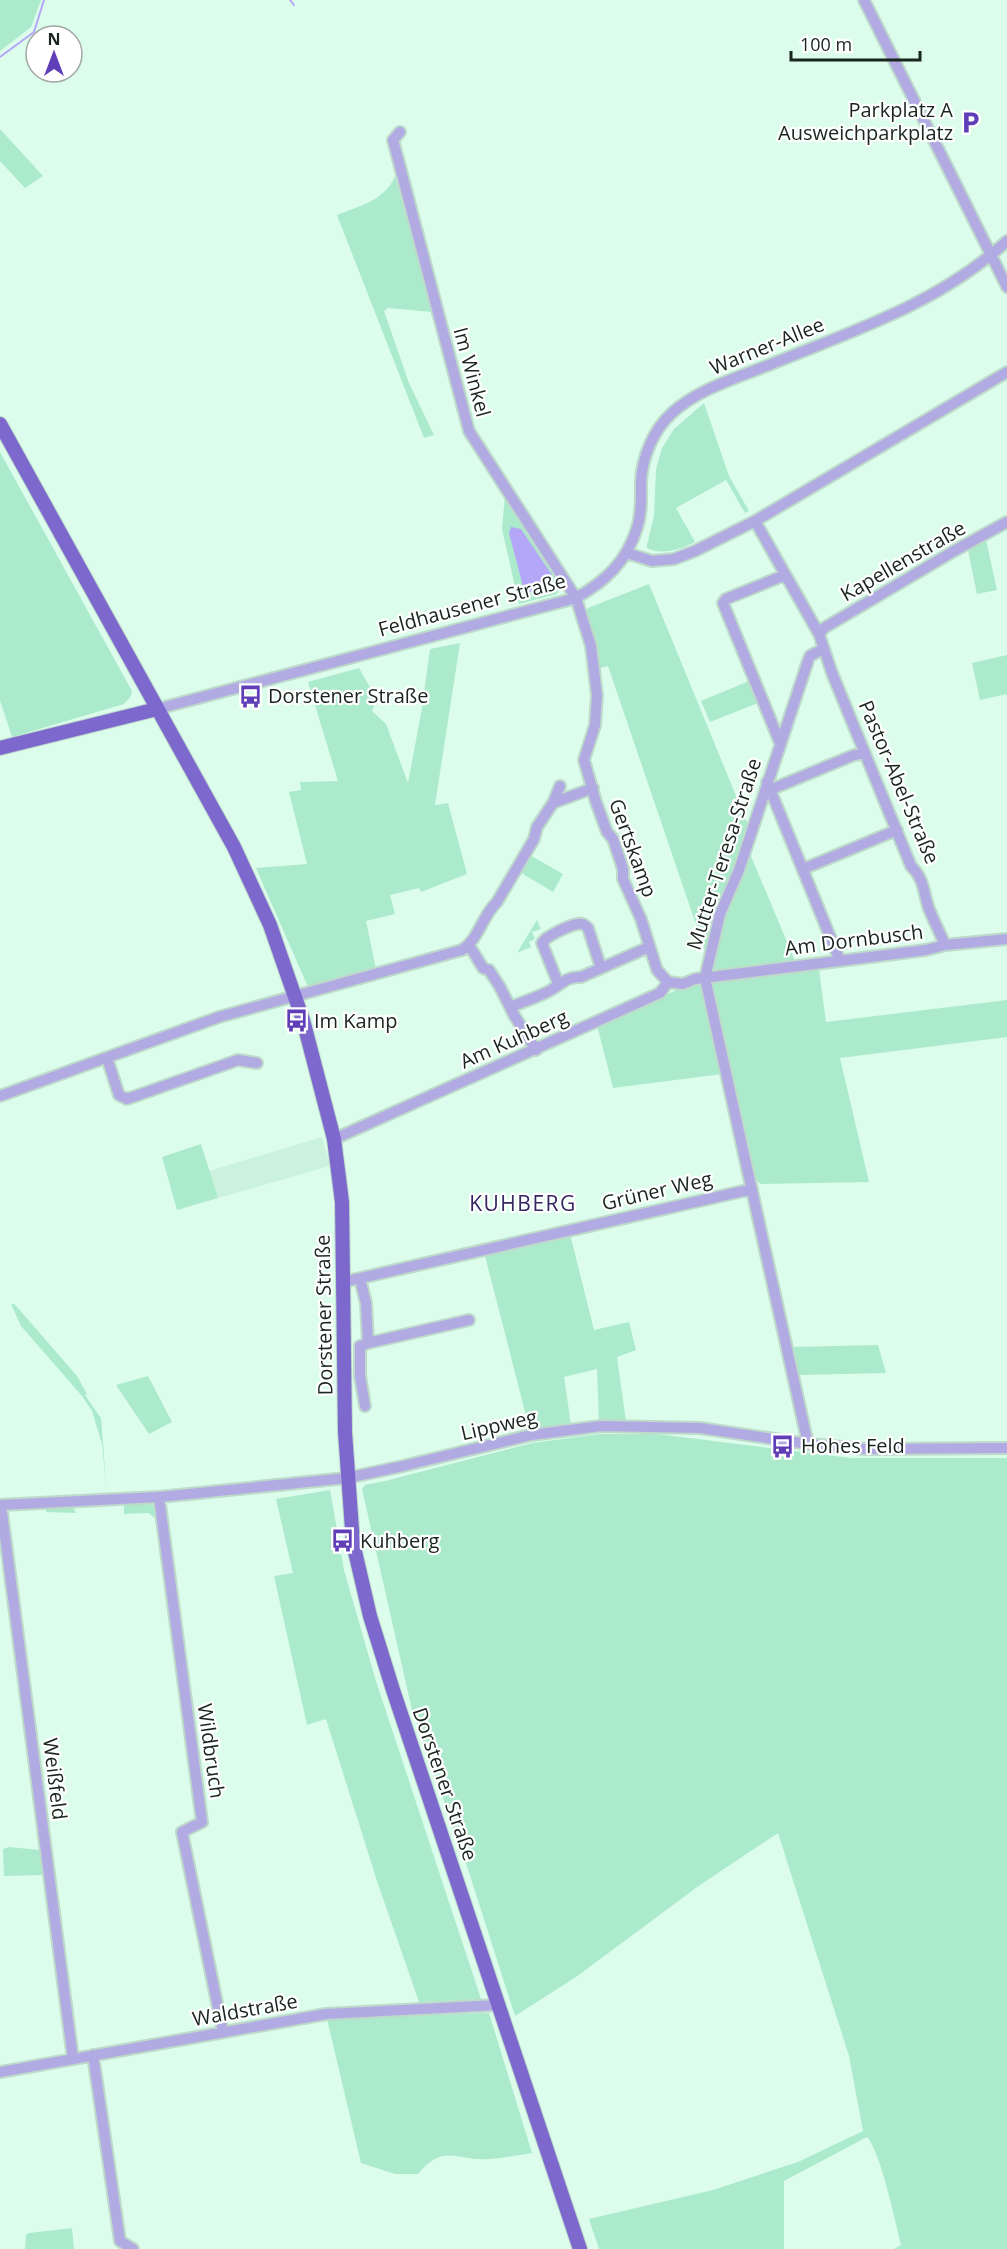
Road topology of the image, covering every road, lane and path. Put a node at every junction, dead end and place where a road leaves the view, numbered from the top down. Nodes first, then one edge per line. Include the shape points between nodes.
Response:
1 (864, 0) edge
2 (400, 132) dead end
3 (1007, 241) edge
4 (991, 255) junction
5 (1007, 287) edge
6 (1007, 372) edge
7 (0, 424) edge
8 (755, 521) junction
9 (1007, 522) edge
10 (627, 553) junction
11 (784, 575) junction
12 (576, 598) junction
13 (819, 634) junction
14 (823, 649) junction
15 (157, 709) junction
16 (780, 743) junction
17 (0, 748) edge
18 (865, 753) junction
19 (769, 785) junction
20 (560, 786) dead end
21 (593, 788) junction
22 (553, 803) junction
23 (897, 830) junction
24 (803, 869) junction
25 (1007, 939) edge
26 (469, 945) junction
27 (945, 945) junction
28 (649, 947) junction
29 (840, 961) junction
30 (601, 968) junction
31 (705, 978) junction
32 (668, 982) junction
33 (558, 983) junction
34 (296, 996) junction
35 (511, 1007) junction
36 (536, 1050) junction
37 (107, 1058) junction
38 (257, 1063) dead end
39 (0, 1096) edge
40 (334, 1139) junction
41 (752, 1189) junction
42 (360, 1279) junction
43 (343, 1282) junction
44 (469, 1320) dead end
45 (368, 1343) junction
46 (366, 1406) dead end
47 (808, 1444) junction
48 (1007, 1448) edge
49 (347, 1478) junction
50 (159, 1497) junction
51 (0, 1505) edge
52 (498, 2005) junction
53 (223, 2032) junction
54 (93, 2055) junction
55 (73, 2059) junction
56 (0, 2072) edge
57 (133, 2249) edge
58 (580, 2249) edge

1 - 4 street
2 - 12 street, Im Winkel via 393,140 469,431
3 - 4 street, Warner-Allee
4 - 5 street
4 - 10 street, Warner-Allee via 932,296 702,393 671,414 646,455 638,526
6 - 8 street
7 - 15 main road, Dorstener Straße
8 - 10 street via 674,559 652,561
8 - 11 street
9 - 13 street, Kapellenstraße
10 - 12 street, Feldhausener Straße via 606,579
11 - 13 street
11 - 16 street, Mutter-Teresa-Straße via 723,603
12 - 15 street, Feldhausener Straße
12 - 21 street, Gertskamp via 591,646 597,695 595,725 579,762
13 - 14 street, Pastor-Abel-Straße
14 - 16 street, Mutter-Teresa-Straße via 810,656
14 - 18 street, Pastor-Abel-Straße
15 - 17 main road, Feldhausener Straße
15 - 34 main road, Dorstener Straße via 234,846 270,925
16 - 19 street, Mutter-Teresa-Straße
18 - 19 street
18 - 23 street, Pastor-Abel-Straße
19 - 24 street
19 - 31 street, Mutter-Teresa-Straße via 720,914
20 - 22 street
21 - 22 street
21 - 28 street, Gertskamp
22 - 26 street
23 - 24 street
23 - 27 street, Pastor-Abel-Straße via 911,866 919,874
24 - 29 street
25 - 27 street, Am Dornbusch
26 - 34 street
26 - 35 street
27 - 29 street, Am Dornbusch
28 - 30 street
28 - 32 street, Gertskamp via 658,973
29 - 31 street, Am Dornbusch
30 - 33 street
30 - 33 street via 588,928 577,924 542,943
31 - 32 street via 682,984
31 - 41 street
32 - 36 street, Am Kuhberg via 660,993
33 - 35 street via 553,989
34 - 37 street via 219,1017
34 - 40 main road, Dorstener Straße
35 - 36 street
36 - 40 street, Am Kuhberg
37 - 38 street via 119,1095 127,1099 238,1060
37 - 39 street
40 - 43 main road, Dorstener Straße via 342,1202
41 - 42 street, Grüner Weg
41 - 47 street
42 - 43 street, Grüner Weg
42 - 45 street
43 - 49 main road, Dorstener Straße
44 - 45 street
45 - 46 street via 360,1346
47 - 48 street, Lippweg via 866,1449
47 - 49 street, Lippweg via 691,1428 601,1426 531,1435
49 - 50 street, Lippweg
49 - 52 main road, Dorstener Straße via 353,1543 370,1616
50 - 51 street, Lippweg
50 - 53 street, Wildbruch via 202,1822 182,1832
51 - 55 street, Weißfeld
52 - 53 street, Waldstraße via 326,2014
52 - 58 main road, Dorstener Straße
53 - 54 street, Waldstraße
54 - 55 street, Waldstraße
54 - 57 street via 120,2241
55 - 56 street, Waldstraße

